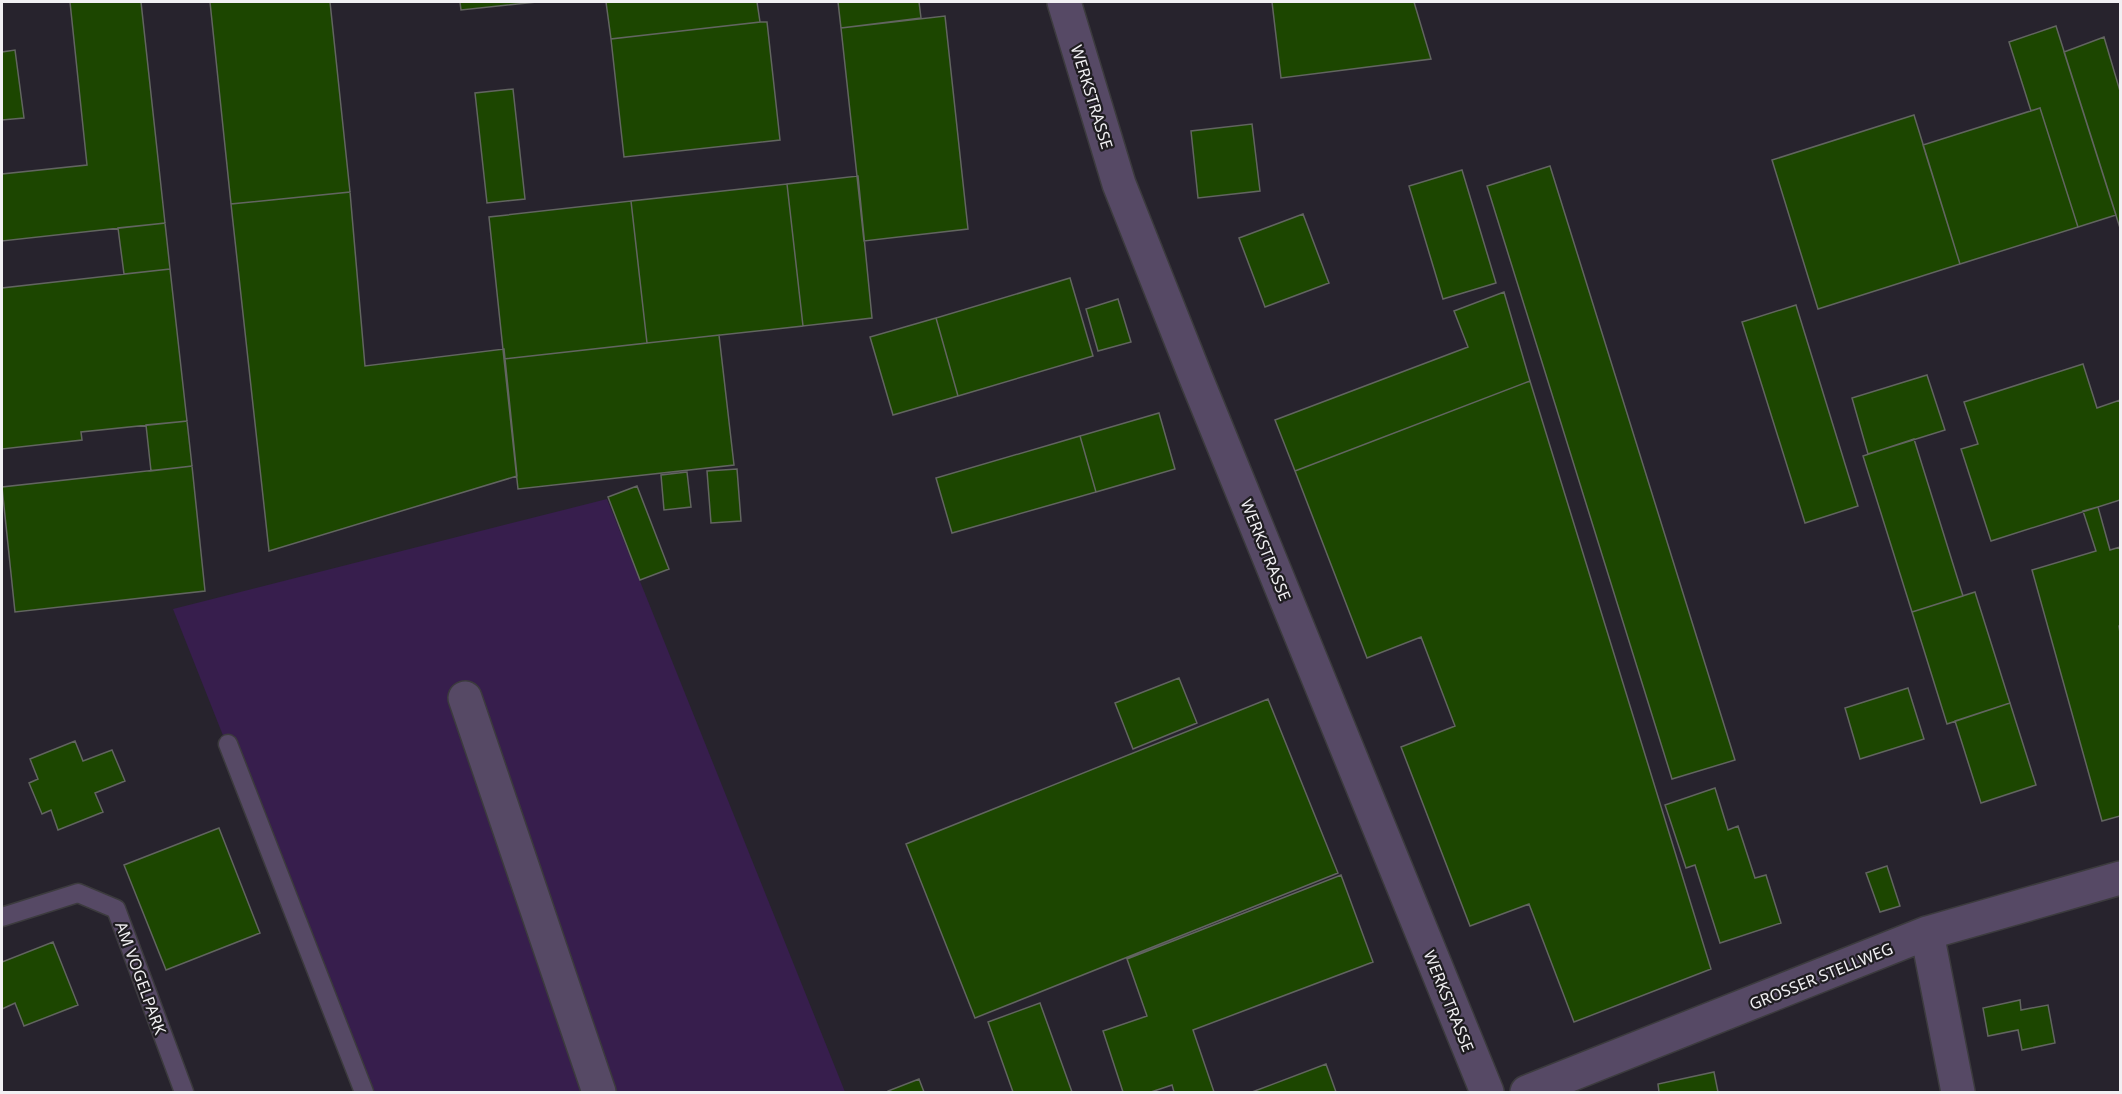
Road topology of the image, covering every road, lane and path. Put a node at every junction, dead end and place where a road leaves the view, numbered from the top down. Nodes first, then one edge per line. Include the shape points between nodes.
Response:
1 (1064, 2) edge
2 (465, 698) dead end
3 (228, 744) dead end
4 (2121, 878) edge
5 (2, 917) edge
6 (1928, 933) junction
7 (184, 1092) edge
8 (364, 1092) edge
9 (599, 1092) edge
10 (1487, 1092) edge
11 (1527, 1092) edge
12 (1958, 1092) edge

1 - 10 street, WERKSTRASSE via 1119,184
2 - 9 street
3 - 8 lane
4 - 6 street, GROSSER STELLWEG
5 - 7 lane, AM VOGELPARK via 78,893 116,909
6 - 11 street, GROSSER STELLWEG
6 - 12 street

